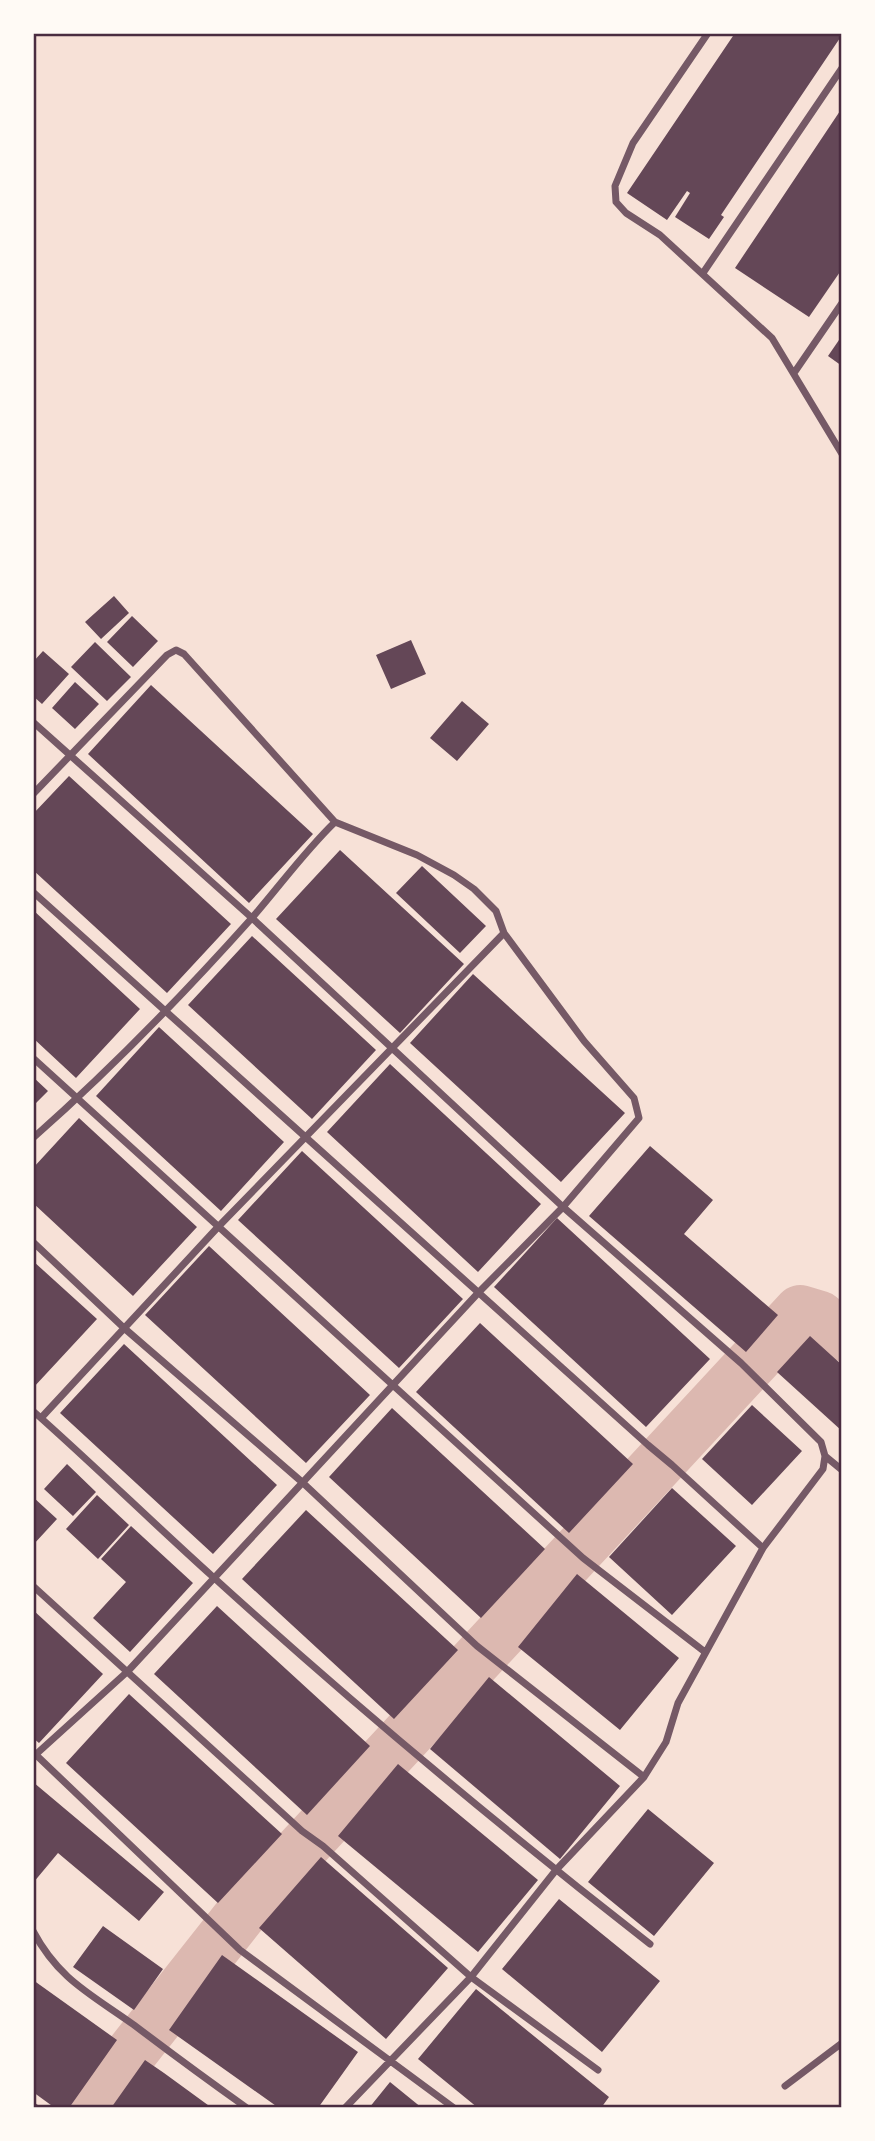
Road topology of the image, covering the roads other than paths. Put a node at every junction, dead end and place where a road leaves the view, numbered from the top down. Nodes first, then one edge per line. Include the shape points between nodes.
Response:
1 (708, 33) edge
2 (842, 68) edge
3 (704, 273) junction
4 (842, 303) edge
5 (794, 373) junction
6 (842, 454) edge
7 (33, 722) edge
8 (71, 756) junction
9 (33, 794) edge
10 (335, 822) junction
11 (33, 892) edge
12 (252, 918) junction
13 (504, 933) junction
14 (165, 1010) junction
15 (391, 1048) junction
16 (33, 1058) edge
17 (77, 1100) junction
18 (306, 1136) junction
19 (33, 1138) edge
20 (563, 1207) junction
21 (218, 1227) junction
22 (33, 1242) edge
23 (479, 1292) junction
24 (124, 1328) junction
25 (392, 1386) junction
26 (33, 1411) edge
27 (41, 1418) junction
28 (825, 1456) junction
29 (842, 1470) edge
30 (303, 1482) junction
31 (763, 1548) junction
32 (214, 1578) junction
33 (33, 1586) edge
34 (705, 1652) junction
35 (128, 1671) junction
36 (34, 1755) edge
37 (644, 1777) junction
38 (556, 1870) junction
39 (33, 1931) edge
40 (650, 1944) dead end
41 (43, 1949) junction
42 (33, 1951) edge
43 (471, 1977) junction
44 (842, 2043) edge
45 (390, 2059) junction
46 (598, 2070) dead end
47 (785, 2086) dead end
48 (247, 2108) edge
49 (345, 2108) edge
50 (454, 2108) edge

1 - 3 street via 633,143 615,186 616,202 626,213
2 - 3 street
3 - 5 street via 772,338
4 - 5 street
5 - 6 street
7 - 8 street
8 - 9 street
8 - 10 street via 176,650
8 - 12 street
10 - 12 street
10 - 13 street via 454,875 496,911
11 - 14 street
12 - 14 street
12 - 15 street
13 - 15 street
13 - 20 street via 584,1041 634,1098 639,1118
14 - 17 street
14 - 18 street
15 - 18 street
15 - 20 street
16 - 17 street
17 - 19 street
17 - 21 street
18 - 21 street
18 - 23 street
20 - 23 street
20 - 28 street via 741,1363 821,1442
21 - 24 street
21 - 25 street
22 - 24 street
23 - 25 street
23 - 31 street
24 - 27 street
24 - 30 street
25 - 30 street
25 - 34 street via 583,1558
26 - 27 street
27 - 32 street
28 - 29 street
28 - 31 street via 822,1469
30 - 32 street
30 - 37 street via 477,1646
31 - 34 street
32 - 35 street
32 - 38 street
33 - 35 street
34 - 37 street via 678,1703 666,1742
35 - 36 street
35 - 43 street via 302,1831
36 - 45 street via 240,1950
37 - 38 street
38 - 40 street
38 - 43 street
39 - 41 street
41 - 42 street
41 - 48 street via 87,1994
43 - 45 street
43 - 46 street
44 - 47 street
45 - 49 street
45 - 50 street

